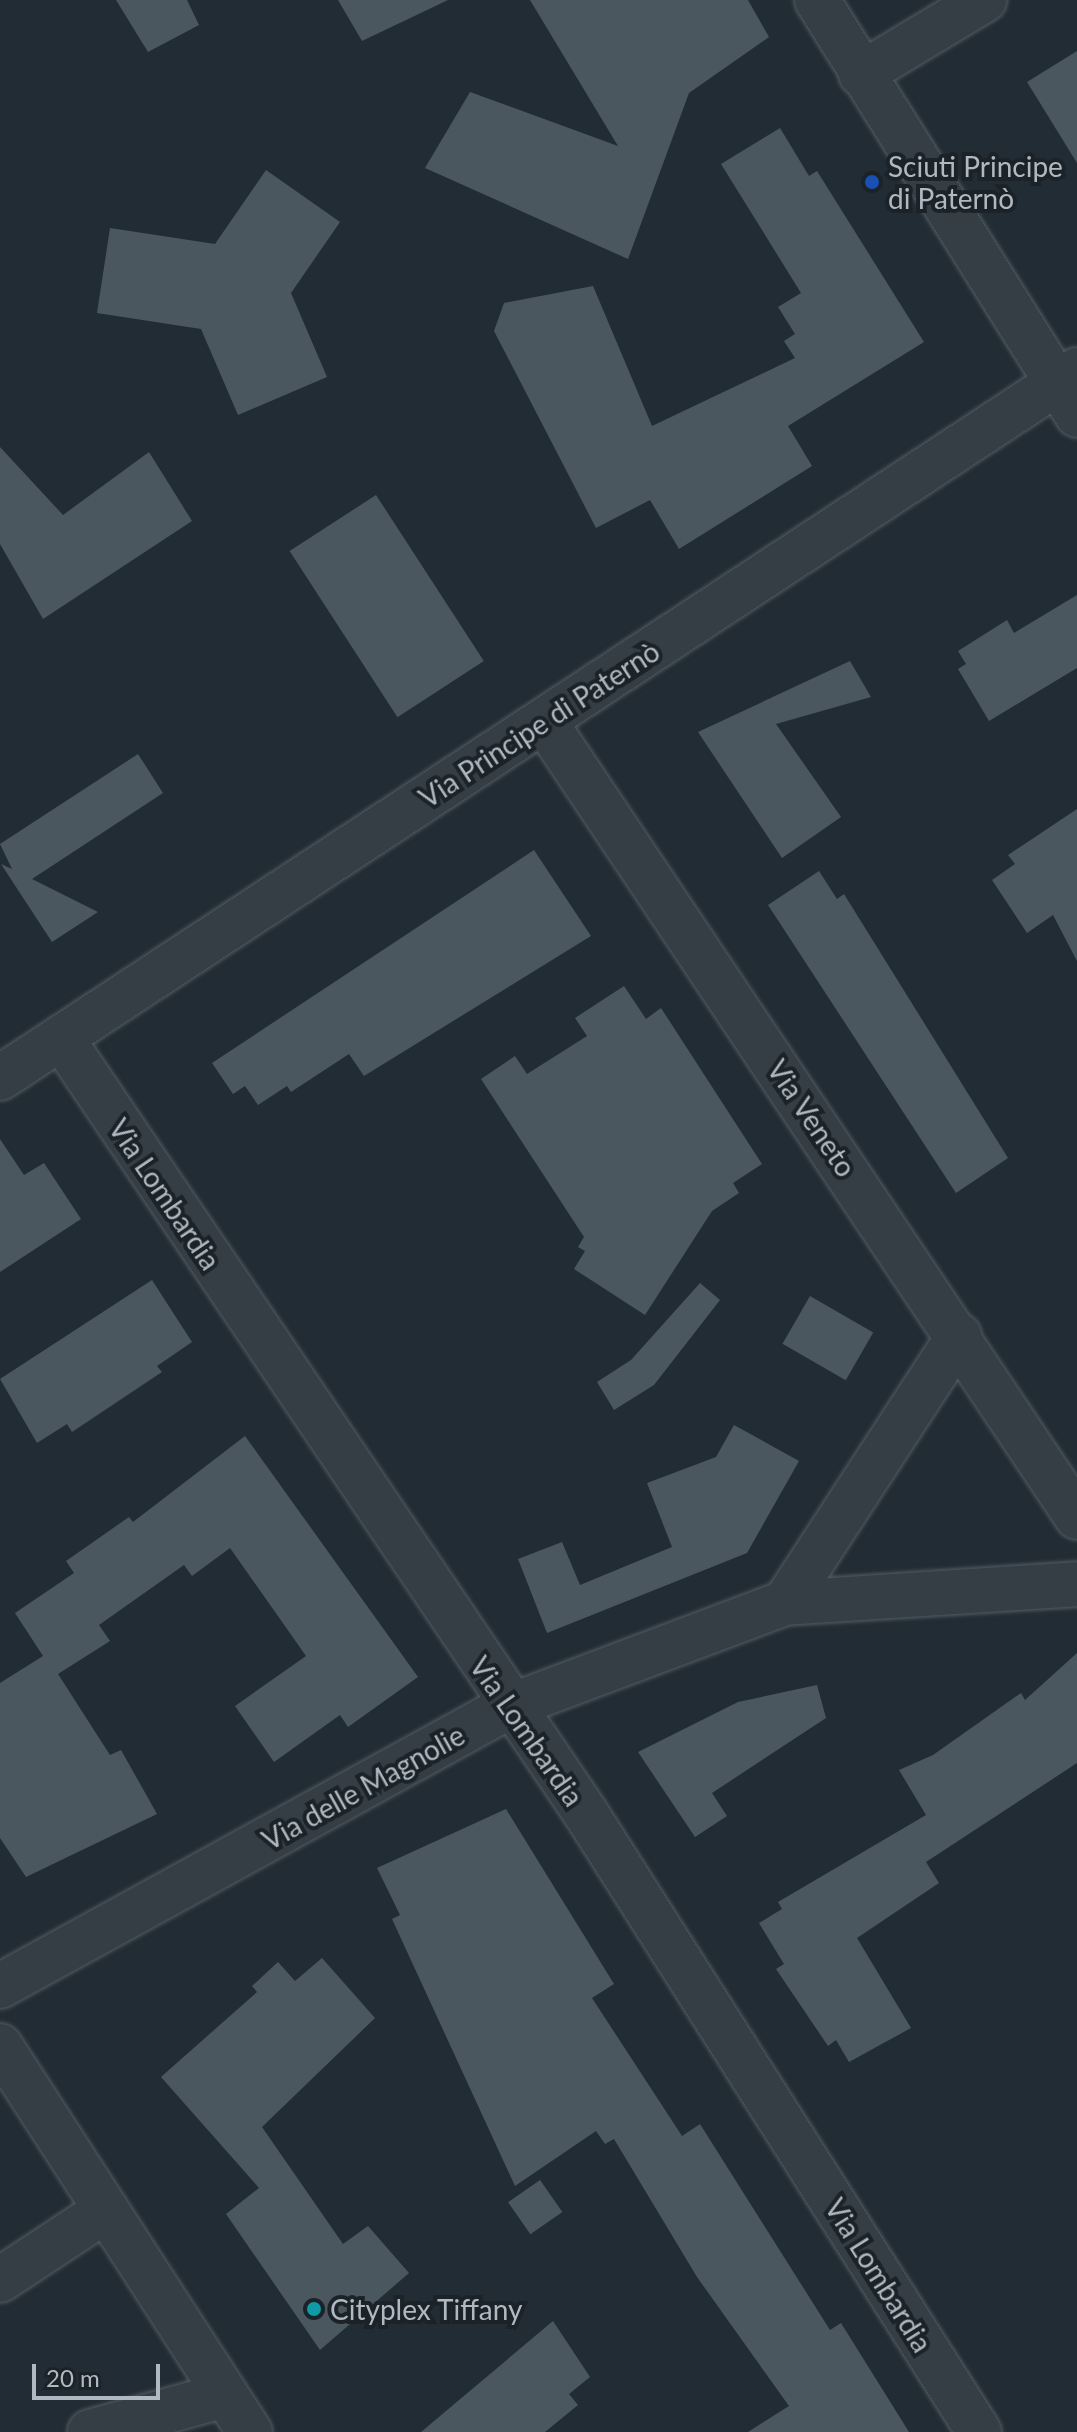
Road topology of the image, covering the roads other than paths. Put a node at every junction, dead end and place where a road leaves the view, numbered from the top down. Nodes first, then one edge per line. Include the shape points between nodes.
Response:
1 (817, 0) edge
2 (984, 0) edge
3 (861, 74) junction
4 (1070, 390) edge
5 (544, 721) junction
6 (62, 1039) junction
7 (0, 1078) edge
8 (959, 1336) junction
9 (1077, 1517) edge
10 (1077, 1584) edge
11 (785, 1603) junction
12 (508, 1707) junction
13 (0, 1986) edge
14 (0, 2046) edge
15 (106, 2210) junction
16 (0, 2280) edge
17 (225, 2395) junction
18 (90, 2432) edge
19 (250, 2432) edge
20 (979, 2432) edge

1 - 3 street
2 - 3 street
3 - 4 street
4 - 5 street, Via Principe di Paternò
5 - 6 street, Via Principe di Paternò
5 - 8 street, Via Veneto
6 - 7 street, Via Principe di Paternò
6 - 12 street, Via Lombardia
8 - 9 street, Via Veneto
8 - 11 street
10 - 11 street, Via delle Magnolie
11 - 12 street, Via delle Magnolie
12 - 13 street, Via delle Magnolie
12 - 20 street, Via Lombardia via 587,1815
14 - 15 street
15 - 16 street
15 - 17 street
17 - 18 street
17 - 19 street

